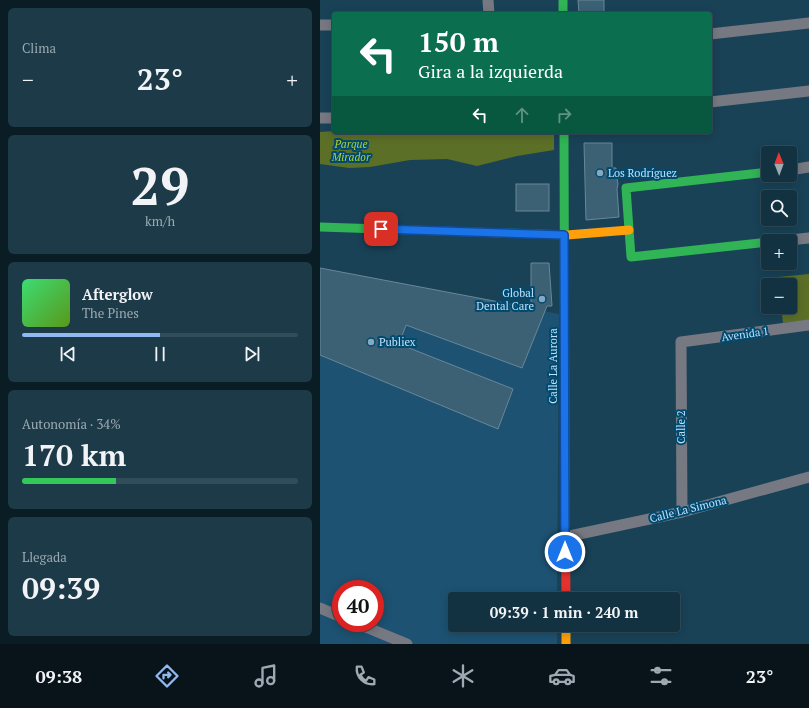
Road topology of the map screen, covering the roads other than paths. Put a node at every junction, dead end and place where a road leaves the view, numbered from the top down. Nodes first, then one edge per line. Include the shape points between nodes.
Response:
1 (488, 0) edge
2 (563, 0) edge
3 (489, 12) edge
4 (563, 12) edge
5 (809, 23) edge
6 (320, 25) edge
7 (332, 25) edge
8 (712, 34) edge
9 (809, 91) edge
10 (712, 102) edge
11 (320, 118) edge
12 (332, 118) edge
13 (564, 134) edge
14 (809, 168) edge
15 (797, 169) edge
16 (761, 173) edge
17 (320, 227) edge
18 (629, 230) junction
19 (564, 235) junction
20 (809, 238) edge
21 (797, 239) edge
22 (761, 243) edge
23 (809, 326) edge
24 (681, 342) joint
25 (809, 477) edge
26 (682, 512) junction
27 (565, 537) junction
28 (566, 592) edge
29 (320, 608) edge
30 (332, 613) edge
31 (377, 632) edge
32 (566, 632) edge
33 (406, 644) edge
34 (566, 644) edge

1 - 3 street
2 - 4 street
5 - 8 street
6 - 7 street
9 - 10 street
11 - 12 street
13 - 19 street, Calle La Aurora
14 - 15 street
16 - 18 street via 626,188
17 - 19 street
18 - 19 street
18 - 22 street via 631,257
19 - 27 street, Calle La Aurora
20 - 21 street
23 - 24 street, Avenida 1
24 - 26 street, Calle 2
25 - 26 street, Calle La Simona
26 - 27 street, Calle La Simona
27 - 28 street, Calle La Aurora
29 - 30 street
31 - 33 street
32 - 34 street

